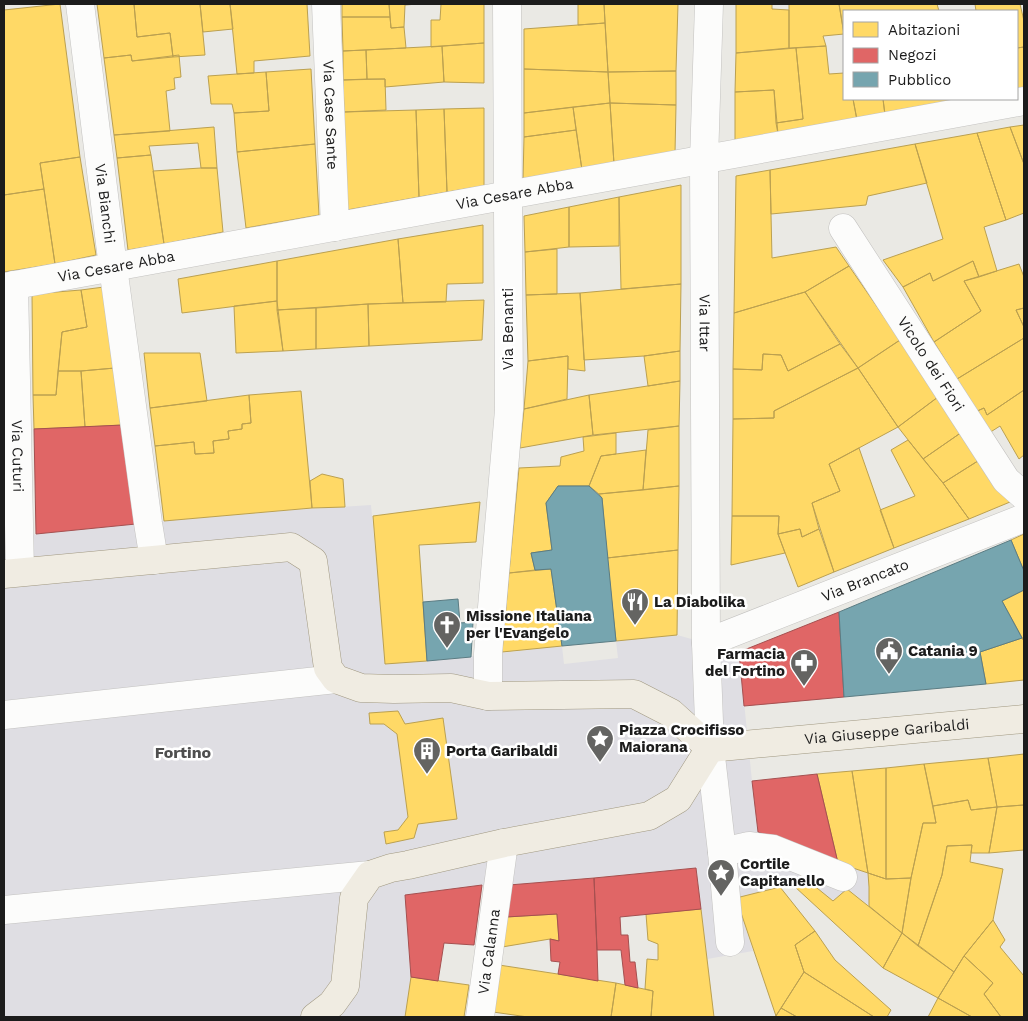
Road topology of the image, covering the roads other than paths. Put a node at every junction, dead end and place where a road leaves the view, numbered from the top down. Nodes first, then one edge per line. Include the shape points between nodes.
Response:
1 (80, 4) edge
2 (326, 4) edge
3 (507, 4) edge
4 (708, 4) edge
5 (1024, 101) edge
6 (704, 160) junction
7 (507, 196) junction
8 (335, 227) junction
9 (843, 228) dead end
10 (113, 267) junction
11 (9, 286) edge
12 (1024, 496) edge
13 (1024, 518) edge
14 (154, 560) junction
15 (12, 573) edge
16 (706, 643) junction
17 (336, 679) junction
18 (488, 696) junction
19 (4, 715) edge
20 (1024, 719) edge
21 (710, 748) junction
22 (504, 843) junction
23 (722, 852) junction
24 (370, 875) junction
25 (843, 877) dead end
26 (4, 910) edge
27 (730, 942) dead end
28 (315, 1017) edge
29 (480, 1017) edge

1 - 10 street, Via Bianchi
2 - 8 street, Via Case Sante
3 - 7 street, Via Benanti
4 - 6 street, Via Ittar
5 - 6 street, Via Cesare Abba
6 - 7 street, Via Cesare Abba
6 - 16 street, Via Ittar
7 - 8 street, Via Cesare Abba
7 - 18 street, Via Benanti via 509,410 488,654
8 - 10 street, Via Cesare Abba
9 - 12 street, Vicolo dei Fiori via 1006,480
10 - 11 street, Via Cesare Abba
10 - 14 street, Via Bianchi
11 - 15 street, Via Cuturi via 20,536
13 - 16 street, Via Brancato
14 - 15 main road
14 - 17 main road via 290,547 313,561 328,668
16 - 21 street, Via Ittar
17 - 18 main road via 361,688 450,688
17 - 19 street
18 - 21 main road via 634,694 671,713
20 - 21 main road, Via Giuseppe Garibaldi
21 - 22 main road via 678,799 649,816
21 - 23 street, Via Ittar
22 - 24 main road
22 - 29 street, Via Calanna
23 - 25 street via 749,846 773,849
23 - 27 street, Via Ittar
24 - 26 street
24 - 28 main road via 354,898 346,986 332,1004

